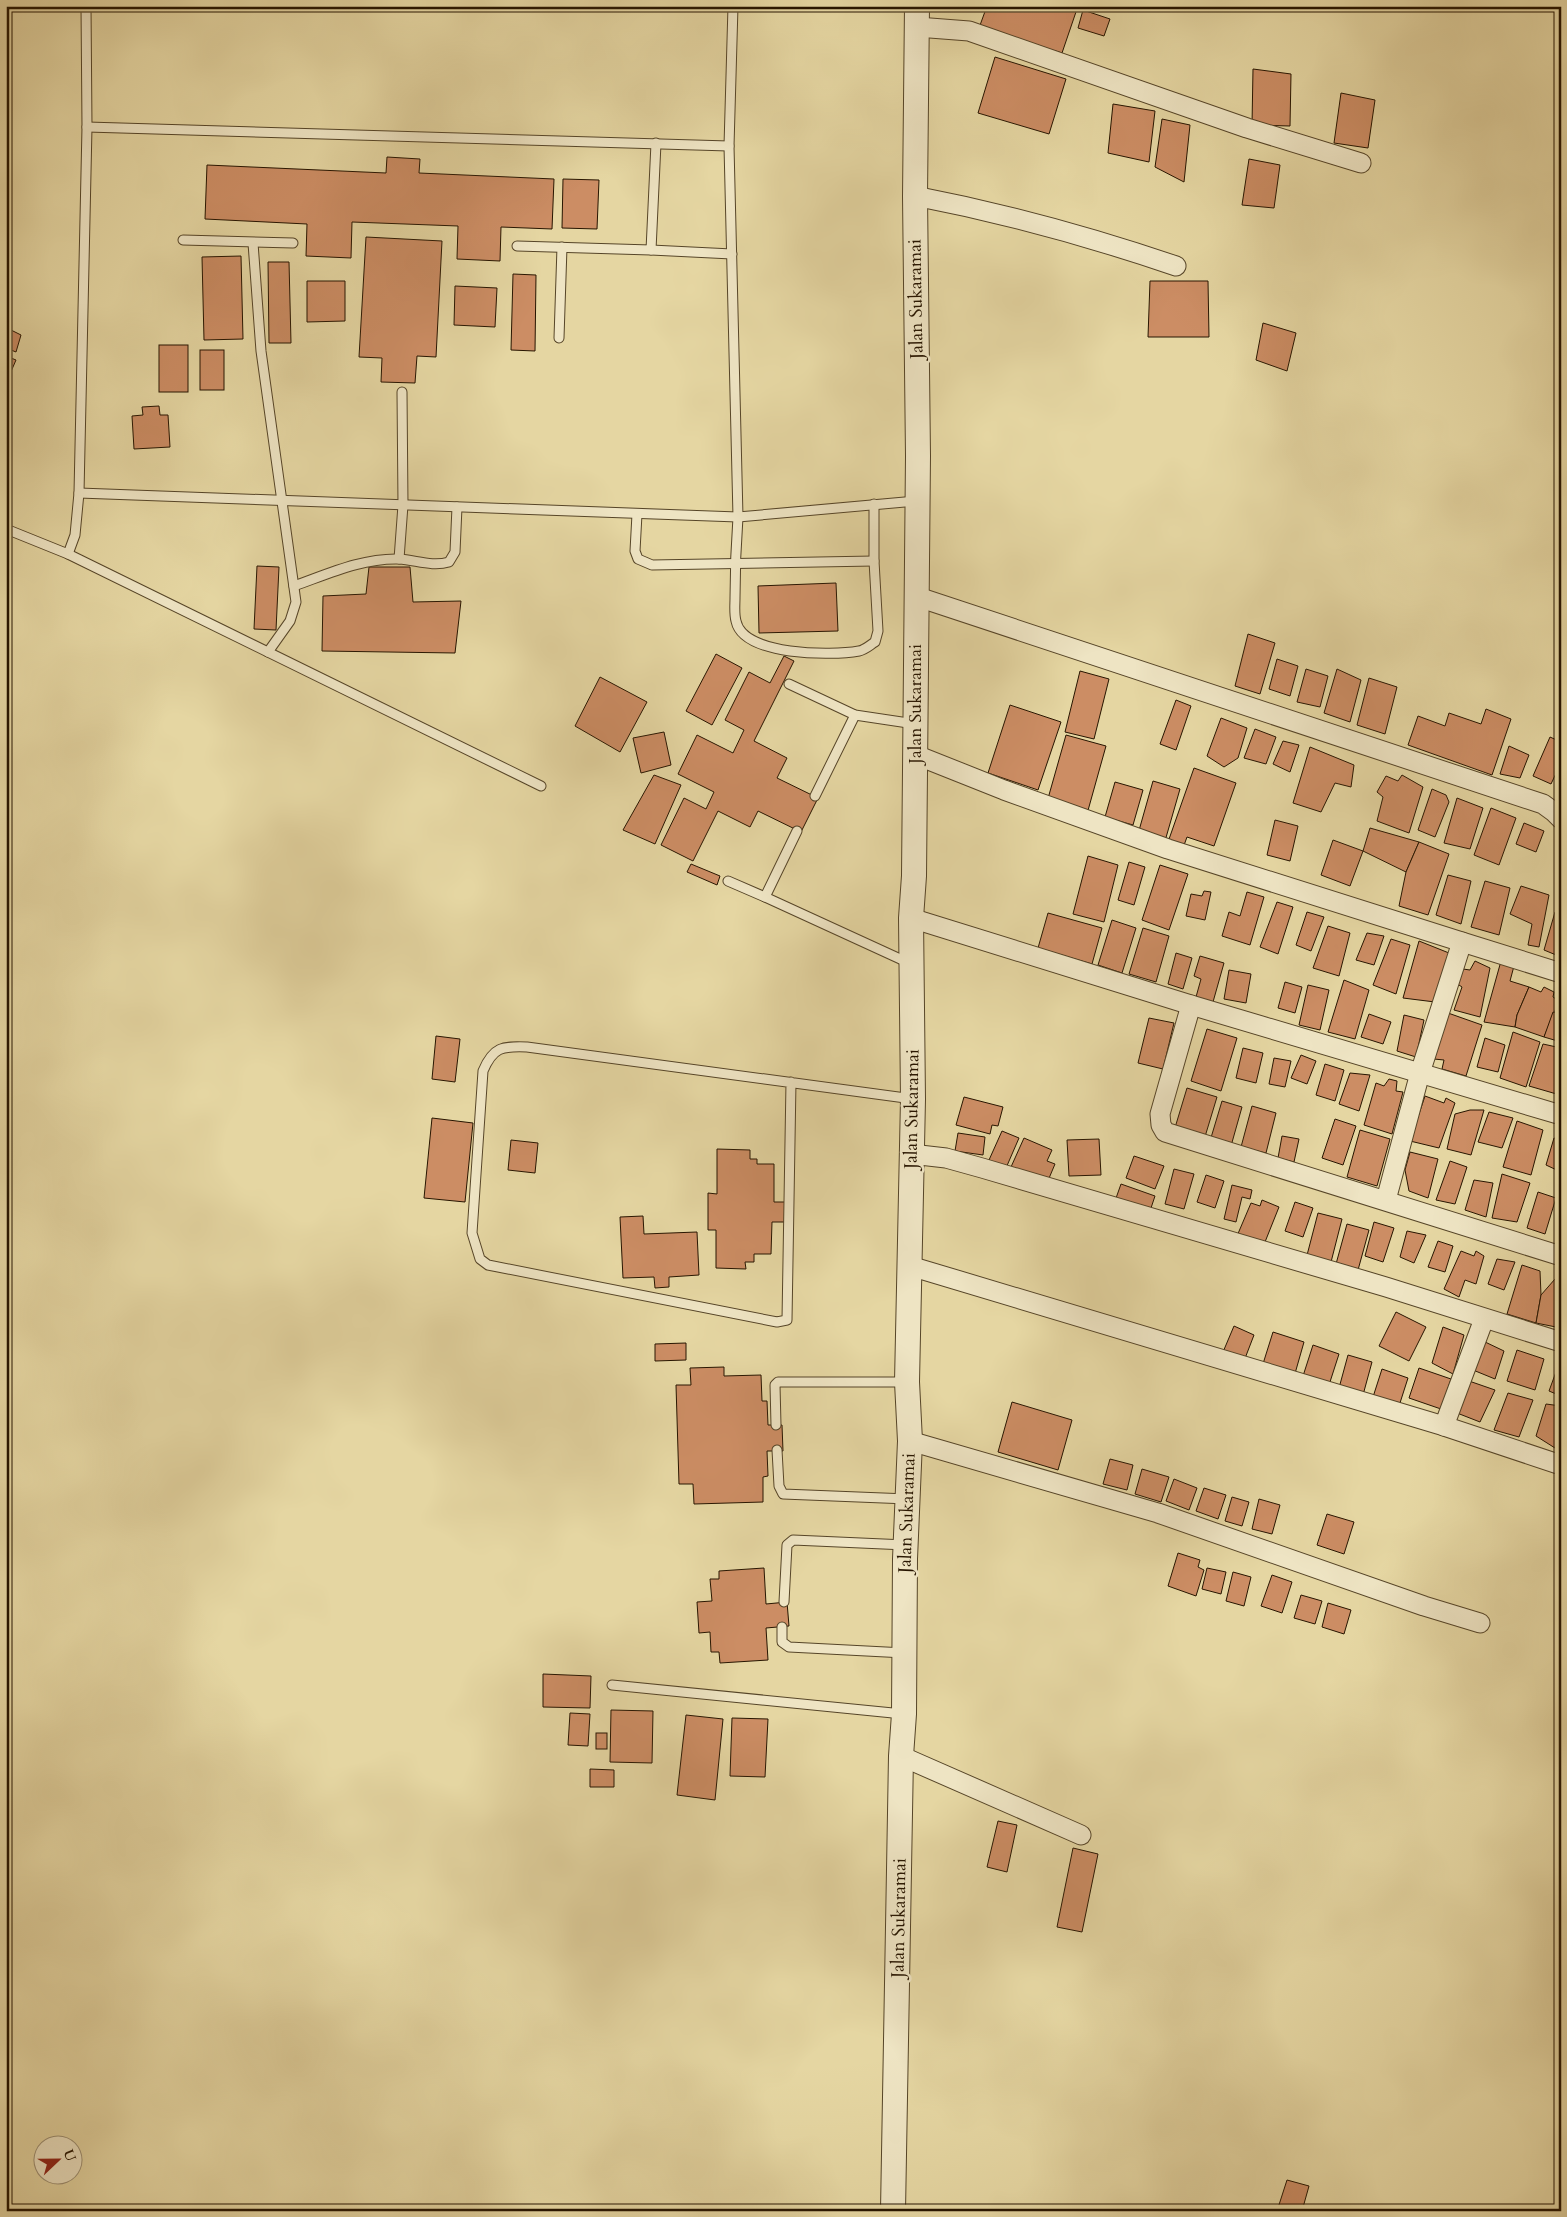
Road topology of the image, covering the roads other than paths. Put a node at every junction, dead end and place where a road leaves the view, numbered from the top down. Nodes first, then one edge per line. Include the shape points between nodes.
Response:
1 (86, 6) edge
2 (733, 6) edge
3 (918, 17) edge
4 (87, 127) junction
5 (656, 143) junction
6 (729, 146) junction
7 (1360, 163) dead end
8 (915, 196) junction
9 (183, 240) dead end
10 (253, 243) junction
11 (293, 243) dead end
12 (517, 246) dead end
13 (562, 247) junction
14 (651, 250) junction
15 (732, 254) junction
16 (1176, 266) dead end
17 (559, 338) dead end
18 (402, 392) dead end
19 (79, 494) junction
20 (281, 501) junction
21 (916, 501) junction
22 (874, 504) junction
23 (403, 505) junction
24 (457, 507) junction
25 (637, 514) junction
26 (738, 518) junction
27 (6, 529) edge
28 (68, 554) junction
29 (398, 559) junction
30 (874, 561) junction
31 (735, 562) junction
32 (294, 586) junction
33 (915, 596) junction
34 (268, 652) junction
35 (789, 684) dead end
36 (855, 715) junction
37 (916, 724) junction
38 (916, 756) junction
39 (542, 786) dead end
40 (814, 796) dead end
41 (1561, 819) edge
42 (797, 830) dead end
43 (728, 881) dead end
44 (765, 897) junction
45 (911, 918) junction
46 (1462, 942) junction
47 (912, 964) junction
48 (1561, 973) edge
49 (1191, 1005) junction
50 (1420, 1073) junction
51 (790, 1082) junction
52 (913, 1099) junction
53 (1561, 1115) edge
54 (911, 1154) junction
55 (1386, 1200) junction
56 (1561, 1256) edge
57 (910, 1266) junction
58 (1484, 1319) junction
59 (1561, 1342) edge
60 (907, 1382) junction
61 (776, 1425) dead end
62 (1444, 1426) junction
63 (910, 1441) junction
64 (777, 1450) dead end
65 (1561, 1465) edge
66 (908, 1499) junction
67 (906, 1545) junction
68 (784, 1602) dead end
69 (1480, 1623) dead end
70 (782, 1627) dead end
71 (905, 1652) junction
72 (612, 1685) dead end
73 (904, 1714) junction
74 (901, 1756) junction
75 (1081, 1834) dead end
76 (893, 2211) edge

1 - 4 lane
2 - 6 lane
3 - 7 street
3 - 8 street, Jalan Sukaramai
4 - 5 lane
4 - 19 lane
5 - 6 lane
5 - 14 lane
6 - 15 lane
8 - 16 street via 967,206 1112,245
8 - 21 street, Jalan Sukaramai
9 - 10 lane
10 - 11 lane
10 - 20 lane via 261,351
12 - 13 lane
13 - 14 lane
13 - 17 lane
14 - 15 lane
15 - 26 lane
18 - 23 lane
19 - 20 lane
19 - 28 lane via 75,535
20 - 23 lane
20 - 32 lane
21 - 22 lane
21 - 33 street, Jalan Sukaramai
22 - 26 lane
22 - 30 lane
23 - 24 lane
23 - 29 lane
24 - 25 lane
24 - 29 lane via 455,552 449,562 440,565
25 - 26 lane
25 - 31 lane via 635,551 644,563
26 - 31 lane
27 - 28 lane
28 - 34 lane
29 - 32 lane via 348,566
30 - 31 lane
30 - 31 lane via 878,631 875,642 859,651 806,654 750,639 740,630 736,621
32 - 34 lane via 296,602 290,621
33 - 37 street, Jalan Sukaramai
33 - 41 street via 1543,804
34 - 39 lane
35 - 36 lane
36 - 37 lane
36 - 40 lane
37 - 38 street, Jalan Sukaramai
38 - 45 street, Jalan Sukaramai
38 - 46 street via 1177,852
42 - 44 lane
43 - 44 lane
44 - 47 lane
45 - 47 street, Jalan Sukaramai
45 - 49 street
46 - 48 street
46 - 50 street
47 - 52 street, Jalan Sukaramai
49 - 50 street
49 - 55 street via 1160,1114 1161,1125 1166,1132
50 - 53 street
50 - 55 street
51 - 51 lane via 527,1046 496,1050 488,1057 483,1071 472,1233 480,1259 488,1265 777,1322 787,1320
51 - 52 lane
52 - 54 street, Jalan Sukaramai
54 - 57 street, Jalan Sukaramai
54 - 58 street via 946,1158 982,1168
55 - 56 street
57 - 60 street, Jalan Sukaramai
57 - 62 street
58 - 59 street
58 - 62 street
60 - 61 lane via 778,1382 775,1385
60 - 63 street, Jalan Sukaramai
62 - 65 street
63 - 66 street, Jalan Sukaramai
63 - 69 street via 1158,1513
64 - 66 lane via 779,1486 783,1494
66 - 67 street, Jalan Sukaramai
67 - 68 lane via 793,1540 787,1545
67 - 71 street, Jalan Sukaramai
70 - 71 lane via 782,1642 789,1646
71 - 73 street, Jalan Sukaramai
72 - 73 lane
73 - 74 street, Jalan Sukaramai
74 - 75 street
74 - 76 street, Jalan Sukaramai

